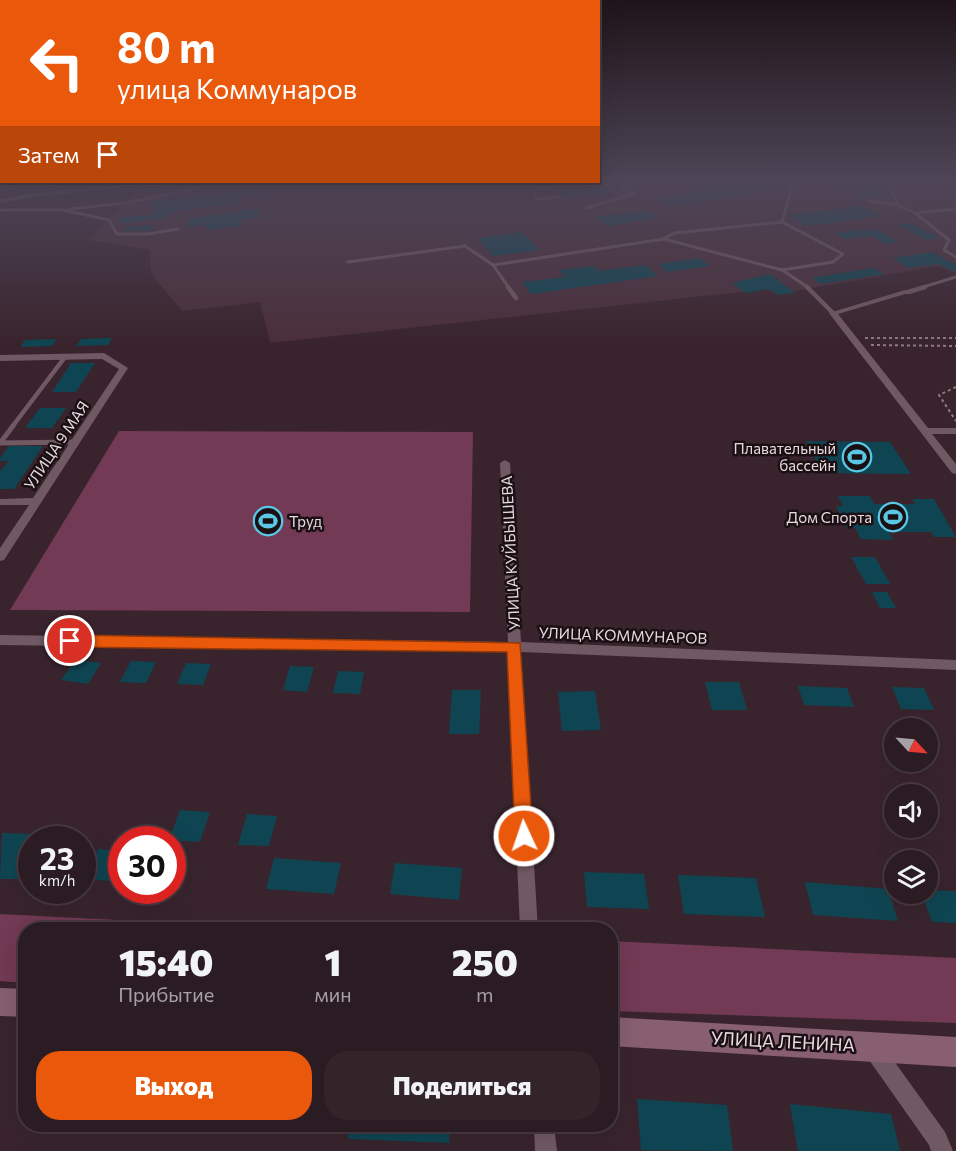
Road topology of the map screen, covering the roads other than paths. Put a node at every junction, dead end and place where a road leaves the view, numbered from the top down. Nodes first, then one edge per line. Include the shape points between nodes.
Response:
1 (672, 235) edge
2 (806, 235) edge
3 (942, 235) edge
4 (664, 239) junction
5 (956, 257) edge
6 (348, 262) dead end
7 (493, 265) junction
8 (782, 270) junction
9 (956, 278) edge
10 (908, 291) joint
11 (516, 298) dead end
12 (833, 313) junction
13 (65, 357) junction
14 (0, 358) edge
15 (924, 431) junction
16 (956, 431) edge
17 (76, 442) junction
18 (0, 443) edge
19 (505, 463) dead end
20 (956, 471) edge
21 (36, 501) junction
22 (0, 502) edge
23 (0, 557) edge
24 (0, 640) edge
25 (514, 647) junction
26 (956, 664) edge
27 (529, 922) edge
28 (0, 1002) edge
29 (18, 1003) edge
30 (618, 1031) edge
31 (872, 1047) junction
32 (956, 1052) edge
33 (545, 1132) edge
34 (546, 1151) edge
35 (942, 1151) edge

1 - 4 lane
2 - 8 lane via 843,254 833,262
3 - 5 lane via 949,240 944,250
4 - 7 lane
4 - 8 lane
6 - 7 lane via 465,246
7 - 11 lane
8 - 12 lane via 812,290
9 - 10 lane
10 - 12 street
12 - 15 street
13 - 14 street
13 - 17 street, УЛИЦА 9 МАЯ via 104,356 124,368
13 - 18 lane
15 - 16 street
15 - 20 street
17 - 18 lane
17 - 21 street, УЛИЦА 9 МАЯ
19 - 25 street, УЛИЦА КУЙБЫШЕВА
21 - 22 street
21 - 23 street, УЛИЦА 9 МАЯ
24 - 25 street, УЛИЦА КОММУНАРОВ
25 - 26 street, УЛИЦА КОММУНАРОВ
25 - 27 street, УЛИЦА КУЙБЫШЕВА
28 - 29 street
30 - 31 street, УЛИЦА ЛЕНИНА
31 - 32 street, УЛИЦА ЛЕНИНА
31 - 35 street via 938,1139
33 - 34 street

